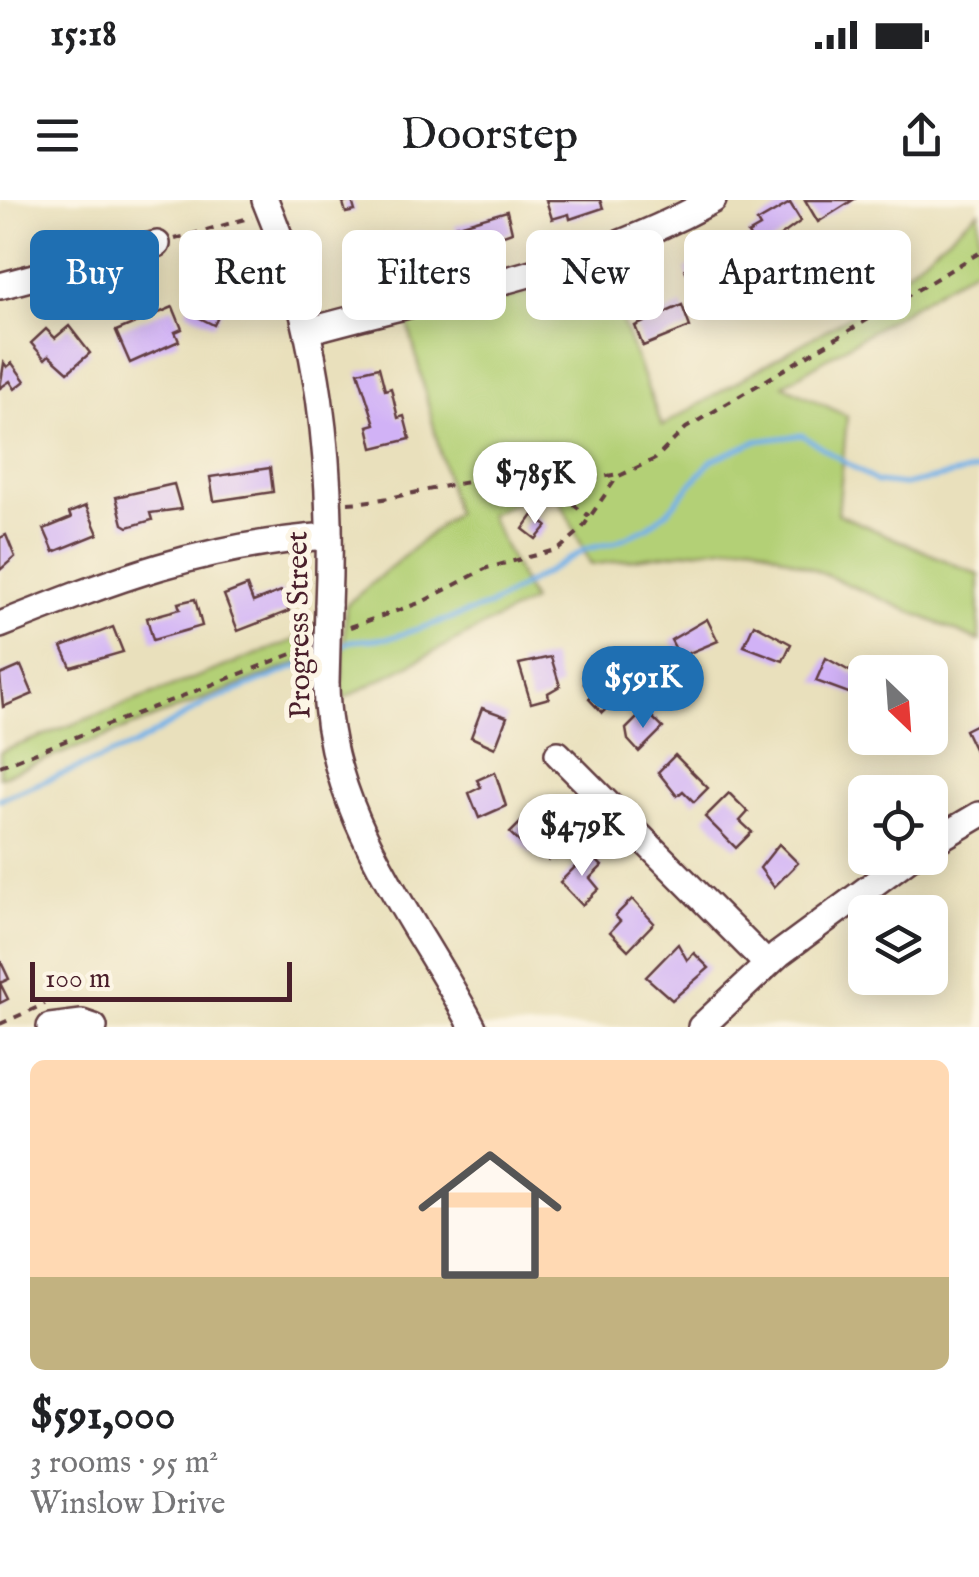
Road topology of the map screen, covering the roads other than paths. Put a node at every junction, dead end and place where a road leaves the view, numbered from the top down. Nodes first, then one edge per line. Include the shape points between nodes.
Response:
1 (714, 200) edge
2 (258, 208) edge
3 (30, 278) edge
4 (0, 286) edge
5 (308, 331) junction
6 (329, 536) junction
7 (0, 625) edge
8 (558, 754) dead end
9 (979, 815) edge
10 (948, 833) edge
11 (886, 875) edge
12 (767, 964) junction
13 (47, 1016) edge
14 (473, 1026) edge
15 (94, 1027) edge
16 (701, 1027) edge

1 - 5 street via 551,270
2 - 5 street, Progress Street via 304,306
3 - 4 street
5 - 6 street, Progress Street
6 - 7 street via 244,544 166,562
6 - 14 street, Progress Street, bridge via 326,683 339,772 367,846
8 - 12 street
9 - 10 street
11 - 12 street
12 - 16 street
13 - 15 street

